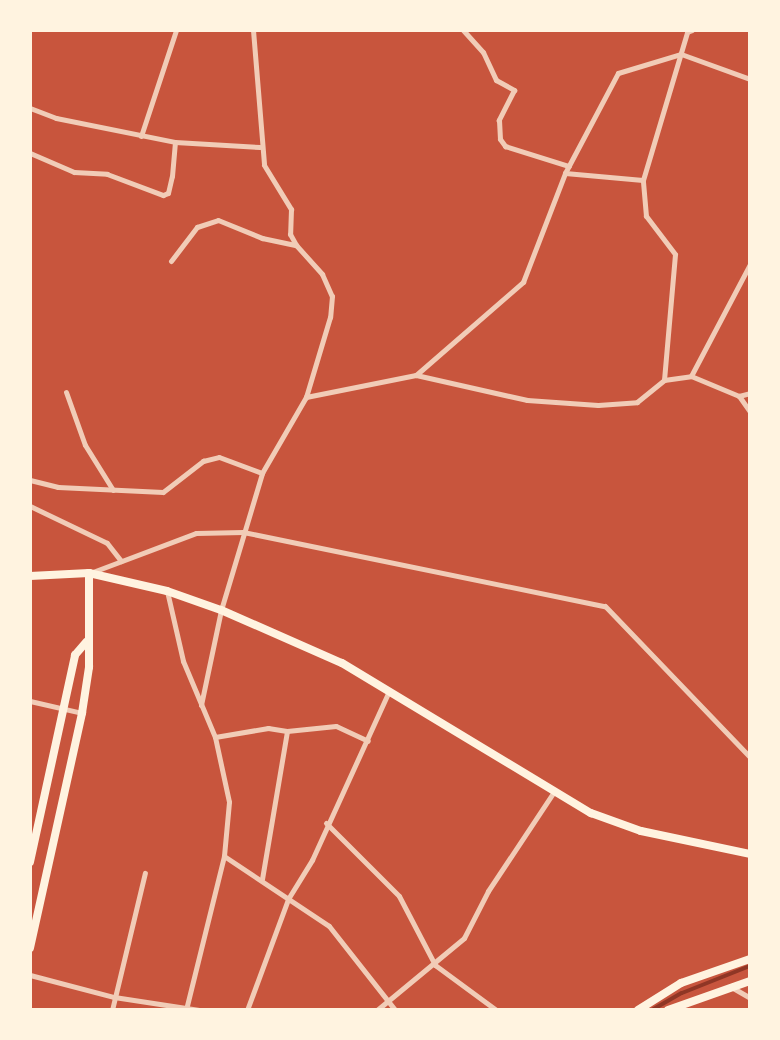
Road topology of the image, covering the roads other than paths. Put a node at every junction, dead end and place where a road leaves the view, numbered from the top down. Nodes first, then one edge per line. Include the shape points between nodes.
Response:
1 (176, 30) edge
2 (253, 30) edge
3 (463, 30) edge
4 (688, 31) edge
5 (681, 54) junction
6 (750, 80) edge
7 (30, 108) edge
8 (141, 136) junction
9 (176, 142) junction
10 (260, 147) junction
11 (30, 153) edge
12 (569, 166) junction
13 (565, 173) junction
14 (643, 180) junction
15 (296, 245) junction
16 (171, 261) dead end
17 (750, 264) edge
18 (416, 375) junction
19 (691, 376) junction
20 (664, 380) junction
21 (66, 392) dead end
22 (750, 393) edge
23 (739, 396) junction
24 (306, 398) junction
25 (750, 412) edge
26 (262, 473) junction
27 (30, 480) edge
28 (113, 490) junction
29 (30, 506) edge
30 (243, 532) junction
31 (121, 561) junction
32 (89, 573) junction
33 (30, 576) edge
34 (167, 591) junction
35 (221, 610) junction
36 (87, 641) junction
37 (389, 691) junction
38 (30, 701) edge
39 (201, 705) junction
40 (65, 711) junction
41 (82, 713) junction
42 (287, 731) junction
43 (215, 737) junction
44 (368, 741) junction
45 (750, 757) edge
46 (555, 790) junction
47 (326, 823) junction
48 (34, 824) edge
49 (750, 854) edge
50 (224, 856) junction
51 (30, 862) edge
52 (145, 873) dead end
53 (262, 879) junction
54 (288, 899) junction
55 (30, 948) edge
56 (750, 959) edge
57 (435, 965) junction
58 (30, 975) edge
59 (750, 981) edge
60 (733, 988) junction
61 (114, 997) junction
62 (750, 998) edge
63 (386, 999) junction
64 (186, 1008) edge
65 (112, 1010) edge
66 (199, 1010) edge
67 (247, 1010) edge
68 (376, 1010) edge
69 (395, 1010) edge
70 (496, 1010) edge
71 (638, 1010) edge
72 (670, 1010) edge

1 - 8 street
2 - 10 street
3 - 12 street via 483,52 496,80 514,90 499,120 500,139 505,146
4 - 5 street
5 - 6 street
5 - 12 street via 618,73
5 - 14 street
7 - 8 street via 56,118
8 - 9 street
9 - 10 street
9 - 11 street via 172,176 168,192 163,195 107,174 74,172
10 - 15 street via 271,180 291,208 290,234
12 - 13 street
13 - 14 street
13 - 18 street via 523,282
14 - 20 street via 646,216 675,254
15 - 16 street via 262,238 218,220 197,227
15 - 24 street via 322,274 332,296 330,317
17 - 19 street
18 - 20 street via 527,400 598,405 636,402
18 - 24 street
19 - 20 street
19 - 23 street
21 - 28 street via 85,446
22 - 23 street
23 - 25 street
24 - 26 street
26 - 28 street via 219,457 203,461 163,492
26 - 30 street
27 - 28 street via 58,487
29 - 31 street via 107,543
30 - 31 street via 196,533
30 - 35 street
30 - 45 street via 605,606
31 - 32 street
32 - 33 main road
32 - 34 main road
32 - 36 main road
34 - 35 main road
34 - 39 street via 183,661
35 - 37 main road via 342,663
35 - 39 street
36 - 40 main road via 75,656
36 - 41 main road via 89,667
37 - 44 street
37 - 46 main road
38 - 40 street
39 - 43 street
40 - 41 street
40 - 48 main road
41 - 55 main road
42 - 43 street via 268,728
42 - 44 street via 336,726
42 - 53 street
43 - 50 street via 229,802
44 - 47 street
46 - 49 main road via 591,813 641,831
46 - 57 street via 488,891 464,938
47 - 54 street via 312,860
47 - 57 street via 399,896
48 - 51 main road
50 - 53 street
50 - 64 street
52 - 61 street
53 - 54 street
54 - 63 street via 329,926
54 - 67 street
56 - 71 main road via 681,983
57 - 63 street
57 - 70 street
58 - 61 street
59 - 60 main road
60 - 62 street
60 - 72 main road
61 - 64 street
61 - 65 street
63 - 68 street
63 - 69 street
64 - 66 street

